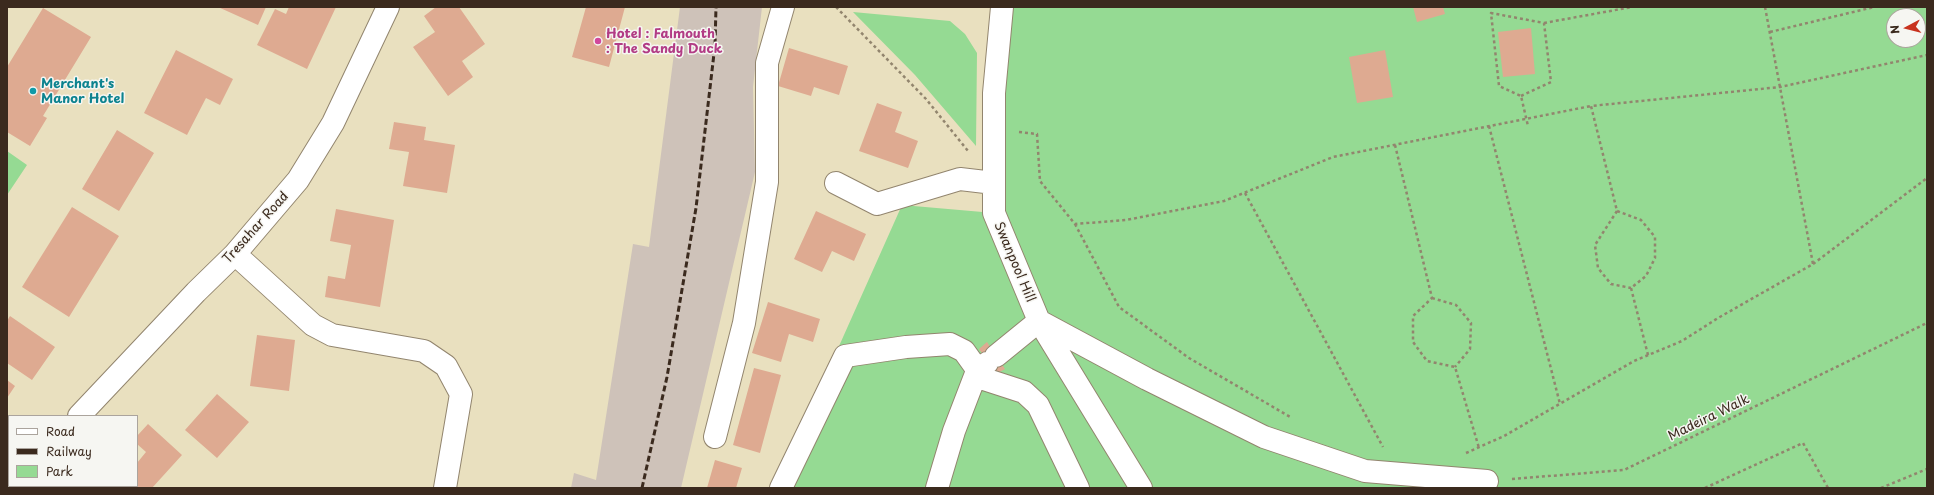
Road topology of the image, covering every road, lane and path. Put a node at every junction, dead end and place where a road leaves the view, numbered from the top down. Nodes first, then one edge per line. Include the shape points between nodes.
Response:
1 (388, 7) edge
2 (783, 7) edge
3 (836, 7) edge
4 (1002, 7) edge
5 (1632, 7) edge
6 (1764, 7) edge
7 (1874, 7) edge
8 (1544, 23) junction
9 (1770, 32) junction
10 (1927, 55) edge
11 (1780, 87) junction
12 (1521, 96) junction
13 (1591, 106) junction
14 (1525, 119) junction
15 (1489, 126) junction
16 (1528, 126) dead end
17 (1013, 132) dead end
18 (1395, 145) junction
19 (970, 153) dead end
20 (1927, 178) edge
21 (836, 183) dead end
22 (994, 183) junction
23 (1245, 193) junction
24 (1617, 211) junction
25 (1075, 224) junction
26 (235, 254) junction
27 (1813, 264) junction
28 (1631, 288) junction
29 (1432, 298) junction
30 (1039, 320) junction
31 (1927, 323) edge
32 (1648, 355) junction
33 (987, 363) junction
34 (1454, 367) junction
35 (1560, 404) junction
36 (80, 415) edge
37 (1296, 420) dead end
38 (715, 437) dead end
39 (1479, 448) junction
40 (1387, 454) dead end
41 (1460, 455) dead end
42 (1927, 469) edge
43 (1487, 481) joint
44 (445, 488) edge
45 (781, 488) edge
46 (937, 488) edge
47 (1078, 488) edge
48 (1141, 488) edge
49 (1705, 488) edge
50 (1828, 488) edge
51 (1881, 488) edge

1 - 26 street, Tresahar Road via 333,123 298,180
2 - 38 street via 767,63 767,182 744,323
3 - 19 path via 926,99
4 - 22 street, Swanpool Hill via 994,93
5 - 8 path
6 - 9 path
7 - 9 path
8 - 12 path via 1551,82
8 - 12 path via 1490,13 1499,86
9 - 11 path
10 - 11 path
11 - 13 path
11 - 27 path
12 - 14 path
13 - 14 path
13 - 24 path
14 - 15 path
14 - 16 path
15 - 18 path
15 - 35 path
17 - 25 path via 1037,134 1040,181
18 - 23 path via 1333,157
18 - 29 path
20 - 27 path
21 - 22 street via 878,204 960,179
22 - 30 street, Swanpool Hill via 994,213
23 - 25 path via 1224,201 1126,220
23 - 40 path
24 - 28 path via 1595,246 1598,268 1611,284
24 - 28 path via 1641,220 1655,237 1655,258 1646,276
25 - 37 path via 1119,307 1189,358
26 - 36 street, Tresahar Road
26 - 44 street via 313,325 332,335 424,351 446,366 461,394
27 - 32 path via 1682,341
28 - 32 path
29 - 34 path via 1456,305 1471,323 1470,349
29 - 34 path via 1413,316 1413,342 1427,361
30 - 33 street
30 - 43 street via 1147,379 1264,437 1365,471
30 - 48 street, Swanpool Hill
31 - 43 path, Madeira Walk via 1624,470
32 - 35 path
33 - 45 street via 950,344 906,347 845,356
33 - 46 street via 954,431
33 - 47 street via 984,379 1024,392 1038,404
34 - 39 path
35 - 39 path
39 - 41 path
42 - 51 path
49 - 50 path via 1803,443

